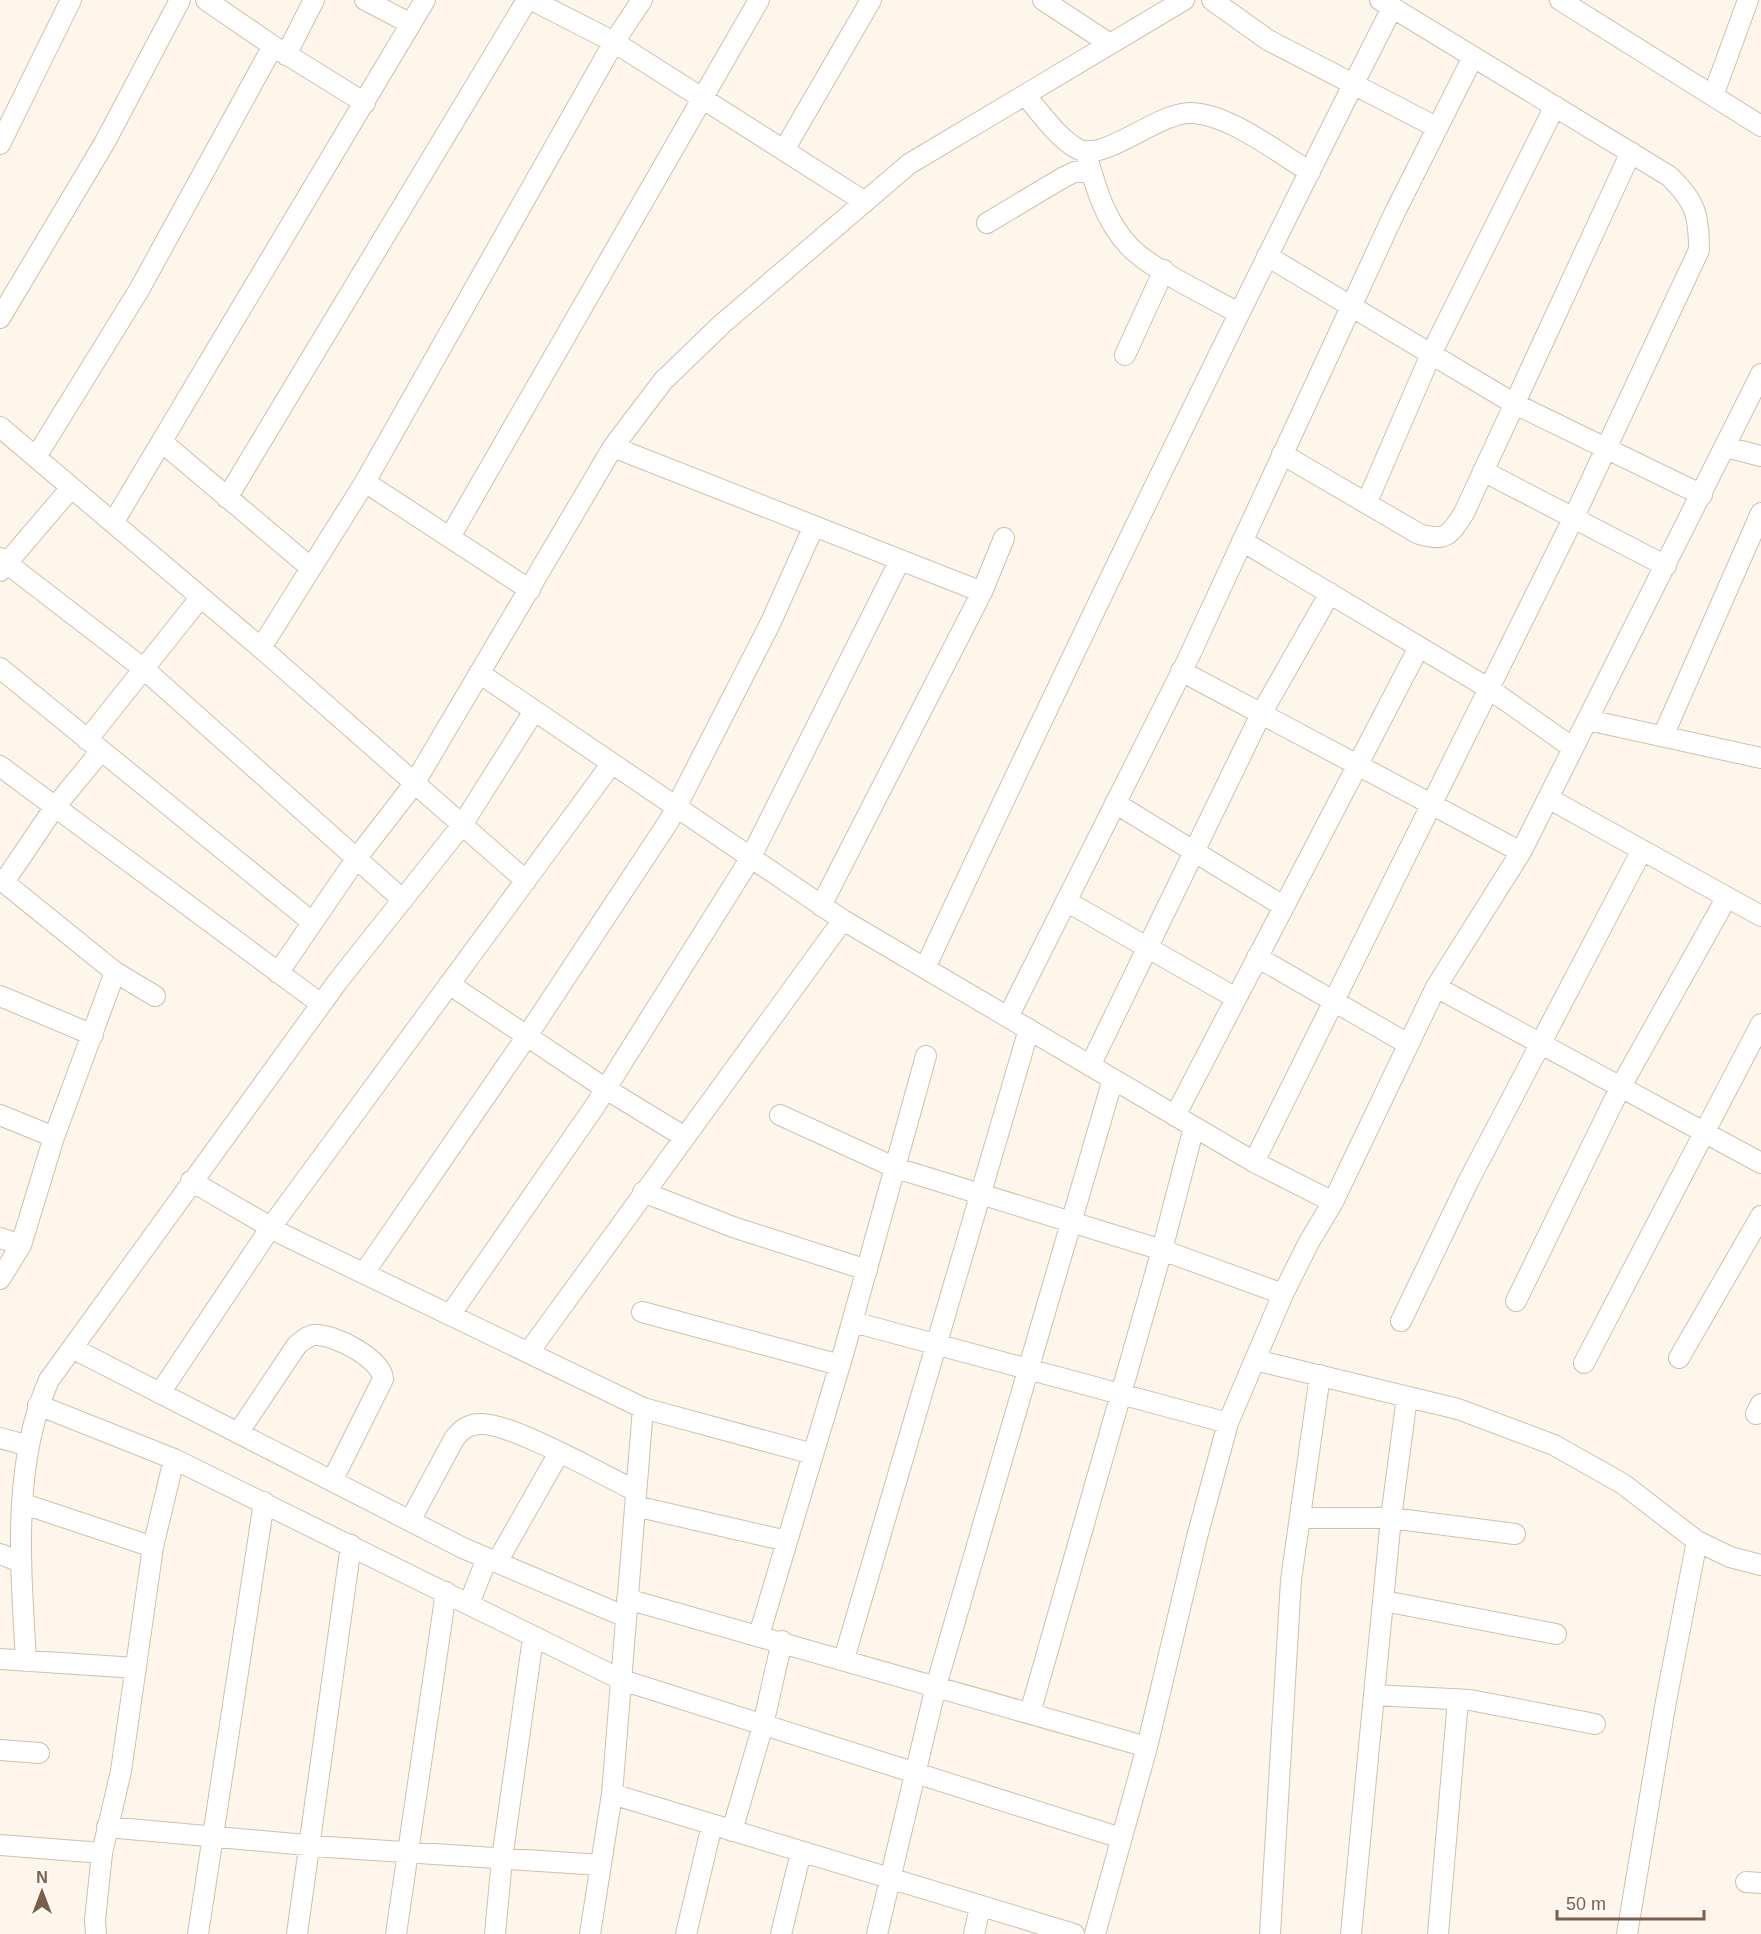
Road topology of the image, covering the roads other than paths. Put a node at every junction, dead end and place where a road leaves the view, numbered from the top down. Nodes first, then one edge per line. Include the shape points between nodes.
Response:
1 (70, 0) edge
2 (206, 0) edge
3 (314, 0) edge
4 (365, 0) edge
5 (425, 0) edge
6 (527, 0) edge
7 (532, 0) edge
8 (642, 0) edge
9 (759, 0) edge
10 (871, 0) edge
11 (1043, 0) edge
12 (1184, 0) edge
13 (1212, 0) edge
14 (1560, 0) edge
15 (1748, 0) edge
16 (172, 3) edge
17 (1386, 4) edge
18 (411, 24) junction
19 (614, 42) junction
20 (1110, 44) junction
21 (279, 51) junction
22 (1473, 57) junction
23 (1353, 86) junction
24 (1024, 95) junction
25 (1713, 96) junction
26 (704, 97) junction
27 (365, 103) junction
28 (1555, 106) junction
29 (1761, 126) edge
30 (1436, 127) junction
31 (0, 144) edge
32 (784, 150) junction
33 (1631, 152) junction
34 (1088, 161) junction
35 (1310, 172) junction
36 (865, 202) junction
37 (987, 223) dead end
38 (1267, 256) junction
39 (1164, 270) junction
40 (1351, 306) junction
41 (1238, 313) junction
42 (0, 318) edge
43 (1431, 354) junction
44 (1125, 355) dead end
45 (1761, 374) edge
46 (1514, 403) junction
47 (0, 426) edge
48 (162, 442) junction
49 (613, 447) junction
50 (1726, 447) junction
51 (1607, 448) junction
52 (1282, 454) junction
53 (1761, 456) edge
54 (36, 457) junction
55 (1483, 471) junction
56 (365, 482) junction
57 (71, 488) junction
58 (1702, 495) junction
59 (227, 498) junction
60 (1367, 502) junction
61 (1761, 513) edge
62 (1572, 519) junction
63 (114, 523) junction
64 (814, 526) junction
65 (450, 537) junction
66 (1004, 537) dead end
67 (1242, 541) junction
68 (900, 560) junction
69 (2, 564) edge
70 (1666, 566) junction
71 (311, 568) junction
72 (530, 590) junction
73 (982, 592) junction
74 (1330, 593) junction
75 (200, 598) junction
76 (1419, 647) junction
77 (261, 648) junction
78 (0, 668) edge
79 (144, 669) junction
80 (1181, 671) junction
81 (479, 674) junction
82 (1488, 688) junction
83 (534, 711) junction
84 (1261, 714) junction
85 (1588, 720) junction
86 (1663, 736) junction
87 (94, 746) junction
88 (1573, 748) junction
89 (1761, 758) edge
90 (612, 763) junction
91 (1356, 764) junction
92 (0, 766) edge
93 (414, 784) junction
94 (1548, 798) junction
95 (1115, 803) junction
96 (1432, 805) junction
97 (54, 808) junction
98 (675, 809) junction
99 (462, 825) junction
100 (1642, 850) junction
101 (1193, 851) junction
102 (1521, 852) junction
103 (356, 858) junction
104 (750, 860) junction
105 (2, 880) edge
106 (526, 881) junction
107 (1727, 897) junction
108 (403, 900) junction
109 (1066, 901) junction
110 (821, 906) junction
111 (1283, 906) junction
112 (1761, 916) edge
113 (843, 920) junction
114 (312, 922) junction
115 (1149, 948) junction
116 (1257, 957) junction
117 (925, 968) junction
118 (115, 972) junction
119 (278, 973) junction
120 (449, 984) junction
121 (1436, 987) junction
122 (0, 996) edge
123 (156, 996) dead end
124 (1236, 998) junction
125 (1334, 1001) junction
126 (321, 1004) junction
127 (1008, 1017) junction
128 (1761, 1024) edge
129 (1029, 1029) junction
130 (93, 1035) junction
131 (526, 1036) junction
132 (1408, 1044) junction
133 (1541, 1044) junction
134 (926, 1056) dead end
135 (1090, 1066) junction
136 (1113, 1079) junction
137 (1620, 1088) junction
138 (606, 1089) junction
139 (0, 1115) edge
140 (780, 1115) dead end
141 (1175, 1116) junction
142 (1194, 1127) junction
143 (1706, 1133) junction
144 (683, 1136) junction
145 (54, 1137) junction
146 (1254, 1162) junction
147 (1761, 1163) edge
148 (896, 1168) junction
149 (191, 1181) junction
150 (643, 1192) junction
151 (982, 1194) junction
152 (1333, 1202) junction
153 (1761, 1216) edge
154 (1073, 1221) junction
155 (271, 1227) junction
156 (0, 1238) edge
157 (21, 1245) junction
158 (1162, 1250) junction
159 (867, 1270) junction
160 (364, 1273) junction
161 (0, 1279) edge
162 (1283, 1294) junction
163 (1516, 1301) dead end
164 (642, 1312) dead end
165 (450, 1315) junction
166 (1401, 1321) dead end
167 (853, 1322) junction
168 (937, 1345) junction
169 (72, 1348) junction
170 (528, 1353) junction
171 (1678, 1358) dead end
172 (1256, 1360) junction
173 (1584, 1363) dead end
174 (840, 1365) junction
175 (1028, 1369) junction
176 (1320, 1375) junction
177 (160, 1393) junction
178 (1121, 1394) junction
179 (1407, 1397) junction
180 (38, 1405) junction
181 (643, 1408) junction
182 (1228, 1423) junction
183 (238, 1433) junction
184 (0, 1438) edge
185 (28, 1446) junction
186 (559, 1454) junction
187 (813, 1454) junction
188 (174, 1459) junction
189 (332, 1481) junction
190 (636, 1498) junction
191 (264, 1502) junction
192 (24, 1504) junction
193 (1300, 1518) junction
194 (1391, 1518) junction
195 (410, 1521) junction
196 (1515, 1534) dead end
197 (787, 1541) junction
198 (1697, 1541) junction
199 (351, 1545) junction
200 (153, 1547) junction
201 (0, 1554) edge
202 (492, 1560) junction
203 (21, 1562) junction
204 (1761, 1565) edge
205 (446, 1592) junction
206 (1384, 1601) junction
207 (469, 1604) junction
208 (627, 1608) junction
209 (1556, 1634) dead end
210 (759, 1635) junction
211 (533, 1638) junction
212 (782, 1641) junction
213 (0, 1659) edge
214 (844, 1659) junction
215 (26, 1660) junction
216 (135, 1668) junction
217 (622, 1680) junction
218 (936, 1686) junction
219 (1374, 1695) junction
220 (1458, 1700) junction
221 (1030, 1713) junction
222 (1594, 1724) dead end
223 (763, 1725) junction
224 (1147, 1747) junction
225 (0, 1750) edge
226 (39, 1753) dead end
227 (914, 1773) junction
228 (612, 1794) junction
229 (712, 1825) junction
230 (107, 1827) junction
231 (732, 1831) junction
232 (211, 1837) junction
233 (1121, 1838) junction
234 (0, 1845) edge
235 (309, 1846) junction
236 (801, 1852) junction
237 (102, 1853) junction
238 (409, 1853) junction
239 (502, 1860) junction
240 (601, 1865) junction
241 (888, 1878) junction
242 (980, 1906) junction
243 (96, 1934) edge
244 (198, 1934) edge
245 (297, 1934) edge
246 (396, 1934) edge
247 (495, 1934) edge
248 (590, 1934) edge
249 (686, 1934) edge
250 (781, 1934) edge
251 (877, 1934) edge
252 (974, 1934) edge
253 (1074, 1934) edge
254 (1095, 1934) edge
255 (1270, 1934) edge
256 (1351, 1934) edge
257 (1438, 1934) edge
258 (1627, 1934) edge

1 - 31 street
2 - 21 street
3 - 21 street
4 - 18 street
5 - 18 street
6 - 59 street
7 - 19 street
8 - 19 street
9 - 26 street
10 - 32 street
11 - 20 street
12 - 20 street
13 - 23 street via 1268,40
14 - 25 street
15 - 25 street
16 - 42 street via 105,142
17 - 22 street
17 - 23 street
18 - 27 street
19 - 26 street
19 - 56 street
20 - 24 street
21 - 27 street
21 - 54 street
22 - 28 street
22 - 30 street
23 - 30 street
23 - 35 street
24 - 34 street
24 - 36 street via 909,164
25 - 29 street
26 - 32 street
26 - 65 street
27 - 48 street
28 - 33 street
28 - 43 street
30 - 40 street
32 - 36 street
33 - 46 street
33 - 51 street via 1669,176 1689,197 1700,223 1700,250
34 - 35 street via 1098,151 1157,121 1191,113 1216,117
34 - 37 street
34 - 39 street via 1112,223 1128,245
35 - 38 street
36 - 49 street via 722,324 663,381
38 - 40 street
38 - 41 street
39 - 41 street
39 - 44 street
40 - 43 street
40 - 52 street
41 - 117 street
43 - 46 street
43 - 60 street
45 - 50 street
46 - 51 street
46 - 55 street
47 - 54 street
48 - 59 street
48 - 63 street
49 - 64 street
49 - 72 street
50 - 53 street
50 - 58 street
51 - 58 street
51 - 62 street
52 - 60 street
52 - 67 street
54 - 57 street
55 - 60 street via 1464,513 1444,537 1435,539 1419,534
55 - 62 street
56 - 65 street
56 - 71 street
57 - 63 street
57 - 69 street
58 - 70 street
59 - 71 street
61 - 86 street
62 - 70 street
62 - 82 street
63 - 75 street
64 - 68 street
64 - 98 street via 770,624
65 - 72 street
66 - 73 street
67 - 74 street
67 - 80 street
68 - 73 street
68 - 104 street
69 - 79 street
70 - 85 street
71 - 77 street
72 - 81 street
73 - 110 street
74 - 76 street
74 - 84 street
75 - 77 street
75 - 79 street
76 - 82 street
76 - 91 street
77 - 93 street
78 - 87 street
79 - 87 street
79 - 103 street
80 - 84 street
80 - 95 street
81 - 83 street
81 - 93 street
82 - 88 street
82 - 96 street
83 - 90 street
83 - 99 street
84 - 91 street
84 - 101 street
85 - 86 street
85 - 88 street
86 - 89 street
87 - 97 street
87 - 114 street
88 - 94 street
90 - 98 street
90 - 106 street
91 - 96 street
91 - 111 street
92 - 97 street
93 - 99 street
93 - 103 street
94 - 100 street
94 - 102 street
95 - 101 street
95 - 109 street
96 - 102 street
96 - 125 street
97 - 105 street
97 - 119 street
98 - 104 street
98 - 131 street
99 - 106 street
99 - 108 street
100 - 107 street
100 - 133 street
101 - 111 street
101 - 115 street
102 - 121 street
103 - 108 street
103 - 114 street
104 - 110 street
104 - 138 street
105 - 118 street
106 - 120 street
107 - 112 street
107 - 137 street
108 - 126 street
109 - 115 street
109 - 127 street
110 - 113 street
111 - 116 street
113 - 117 street
113 - 144 street
114 - 119 street
115 - 124 street
115 - 135 street
116 - 124 street
116 - 125 street
117 - 127 street
118 - 123 street
118 - 130 street
119 - 126 street
120 - 131 street
120 - 155 street
121 - 132 street
121 - 133 street
122 - 130 street
124 - 141 street
125 - 132 street
125 - 146 street
126 - 149 street
127 - 129 street
128 - 143 street
129 - 135 street
129 - 151 street
130 - 145 street
131 - 138 street
131 - 160 street
132 - 152 street
133 - 137 street
133 - 166 street
134 - 148 street
135 - 136 street
136 - 141 street
136 - 154 street
137 - 143 street
137 - 163 street
138 - 144 street
138 - 165 street
139 - 145 street
140 - 148 street
141 - 142 street
142 - 146 street
142 - 158 street
143 - 147 street
143 - 173 street
144 - 150 street
145 - 157 street
146 - 152 street
148 - 151 street
148 - 159 street
149 - 155 street
149 - 169 street
150 - 159 street via 732,1227
150 - 170 street
151 - 154 street
151 - 168 street
152 - 162 street
153 - 171 street
154 - 158 street
154 - 175 street
155 - 160 street
155 - 177 street
156 - 157 street
157 - 161 street
158 - 162 street
158 - 178 street
159 - 167 street
160 - 165 street
162 - 172 street
164 - 174 street
165 - 170 street
167 - 168 street
167 - 174 street
168 - 175 street
168 - 214 street
169 - 177 street
169 - 180 street
170 - 181 street
172 - 176 street
172 - 182 street
174 - 187 street
175 - 178 street
175 - 218 street
176 - 179 street
176 - 193 street
177 - 183 street
178 - 182 street
178 - 221 street
179 - 194 street
179 - 198 street via 1458,1409 1554,1445 1623,1484
180 - 185 street
180 - 188 street
181 - 187 street
181 - 190 street
182 - 224 street
183 - 189 street
183 - 189 street via 304,1339 314,1335 327,1337 360,1352 377,1364 383,1379
184 - 185 street
185 - 192 street
186 - 190 street
186 - 195 street via 511,1430 483,1423 462,1429
186 - 202 street
187 - 197 street
188 - 191 street
188 - 200 street
189 - 195 street
190 - 197 street
190 - 208 street
191 - 199 street
191 - 232 street
192 - 200 street
192 - 203 street
193 - 194 street
193 - 255 street via 1291,1580
194 - 196 street
194 - 206 street
195 - 202 street
197 - 210 street
198 - 204 street via 1730,1557
198 - 258 street
199 - 205 street
199 - 235 street
200 - 216 street
201 - 203 street
202 - 207 street
202 - 208 street
203 - 215 street
205 - 207 street
205 - 238 street
206 - 209 street
206 - 219 street
207 - 211 street
208 - 210 street
208 - 217 street
210 - 212 street
211 - 217 street
211 - 239 street
212 - 214 street
212 - 223 street
213 - 215 street
214 - 218 street
215 - 216 street
216 - 230 street via 121,1771
217 - 223 street
217 - 228 street
218 - 221 street
218 - 227 street
219 - 220 street
219 - 256 street
220 - 222 street
220 - 257 street
221 - 224 street
223 - 227 street
223 - 231 street
224 - 233 street
225 - 226 street
227 - 233 street
227 - 241 street
228 - 229 street
228 - 240 street
229 - 231 street
229 - 249 street
230 - 232 street
230 - 237 street
231 - 236 street
232 - 235 street
232 - 244 street
233 - 254 street
234 - 237 street
235 - 238 street
235 - 245 street
236 - 241 street
236 - 250 street
237 - 243 street
238 - 239 street
238 - 246 street
239 - 240 street
239 - 247 street
240 - 248 street
241 - 242 street
241 - 251 street
242 - 252 street
242 - 253 street

